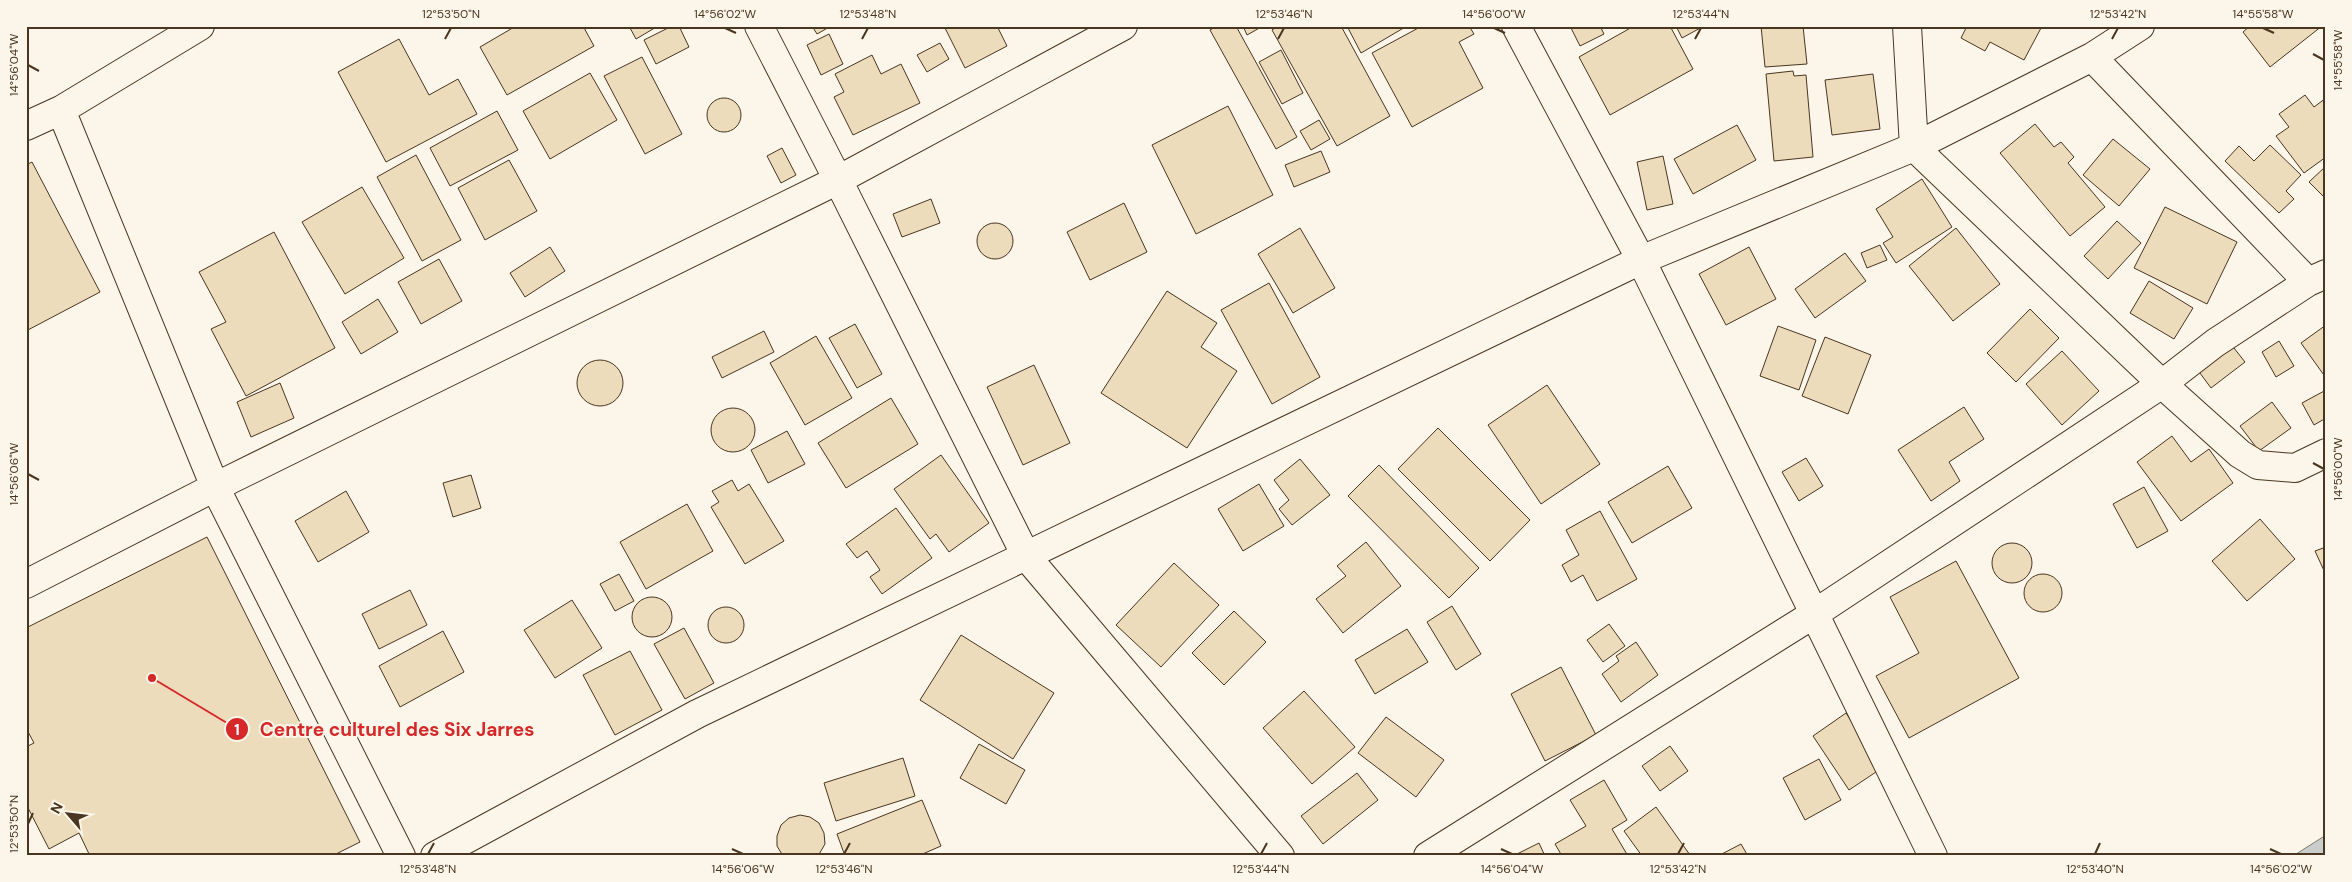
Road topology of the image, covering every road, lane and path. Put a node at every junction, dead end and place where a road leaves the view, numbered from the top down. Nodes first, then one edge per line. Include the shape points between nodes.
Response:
1 (200, 26) edge
2 (759, 26) edge
3 (1123, 26) edge
4 (1516, 26) edge
5 (1907, 26) edge
6 (2140, 26) edge
7 (2092, 57) junction
8 (61, 110) junction
9 (26, 126) edge
10 (1914, 147) junction
11 (838, 180) junction
12 (1641, 260) junction
13 (2317, 278) edge
14 (2162, 384) junction
15 (2326, 453) edge
16 (215, 487) junction
17 (1026, 556) junction
18 (26, 584) edge
19 (1814, 614) junction
20 (401, 856) edge
21 (436, 856) edge
22 (1280, 856) edge
23 (1428, 856) edge
24 (1933, 856) edge

1 - 8 street
2 - 11 street
3 - 11 street
4 - 12 street
5 - 10 street
6 - 7 street
7 - 10 street
7 - 13 street
8 - 9 street
8 - 16 street
10 - 12 street
10 - 14 street
11 - 16 street
11 - 17 street
12 - 17 street
12 - 19 street
13 - 14 street via 2215,343
14 - 15 street via 2240,454 2258,465 2295,468
14 - 19 street
16 - 18 street
16 - 20 street
17 - 21 street via 697,714
17 - 22 street
19 - 23 street
19 - 24 street

